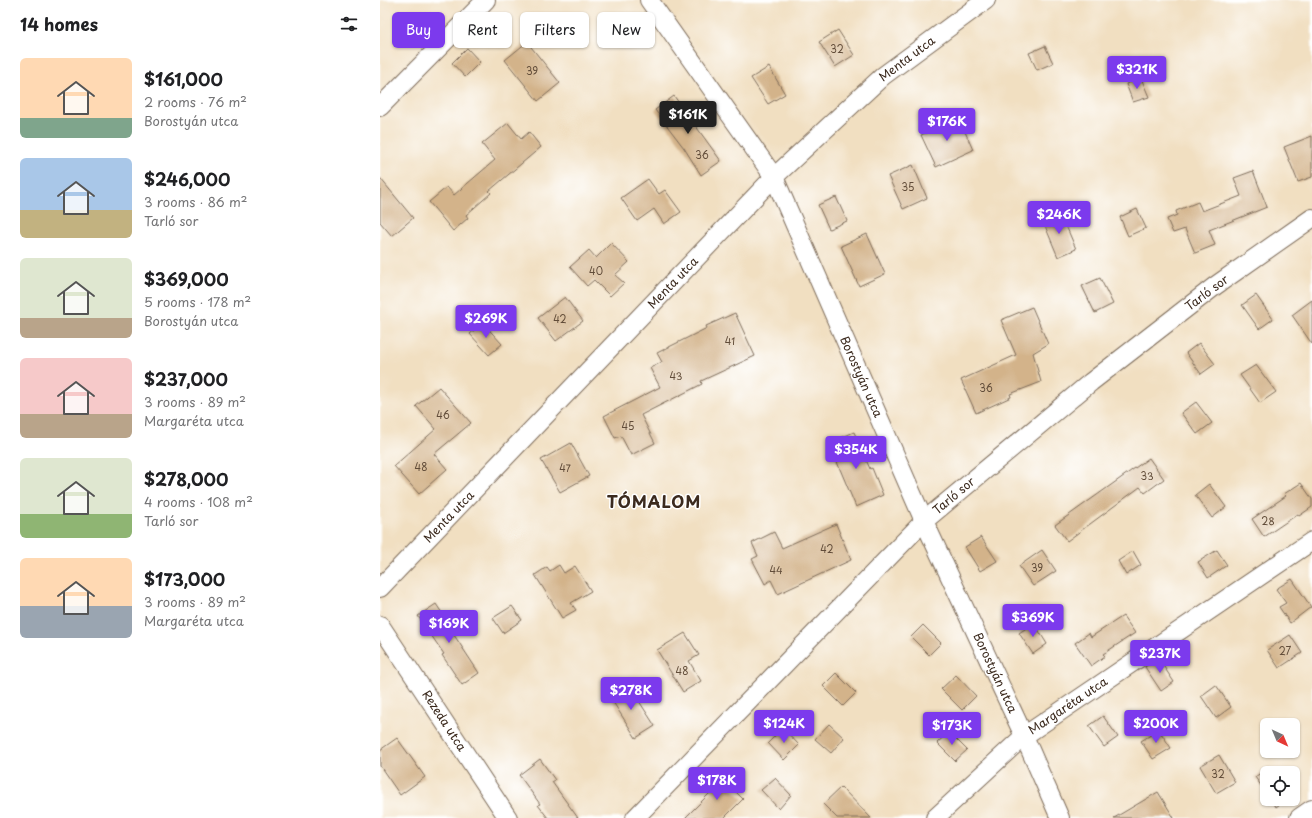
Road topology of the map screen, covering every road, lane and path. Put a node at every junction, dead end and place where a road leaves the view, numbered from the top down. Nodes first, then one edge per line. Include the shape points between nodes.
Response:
1 (486, 0) edge
2 (649, 0) edge
3 (986, 0) edge
4 (380, 108) edge
5 (774, 177) junction
6 (1312, 218) edge
7 (924, 521) junction
8 (1312, 541) edge
9 (380, 588) edge
10 (380, 625) edge
11 (1024, 736) junction
12 (1312, 809) edge
13 (508, 818) edge
14 (635, 818) edge
15 (936, 818) edge
16 (1060, 818) edge
17 (1298, 818) edge

1 - 4 street
2 - 5 street, Borostyán utca
3 - 5 street, Menta utca via 883,76
5 - 7 street, Borostyán utca
5 - 9 street, Menta utca
6 - 7 street, Tarló sor via 1215,286 1091,382
7 - 11 street, Borostyán utca
7 - 14 street, Tarló sor
8 - 11 street, Margaréta utca
10 - 13 street, Rezeda utca
11 - 15 street, Margaréta utca
11 - 16 street, Borostyán utca
12 - 17 street

